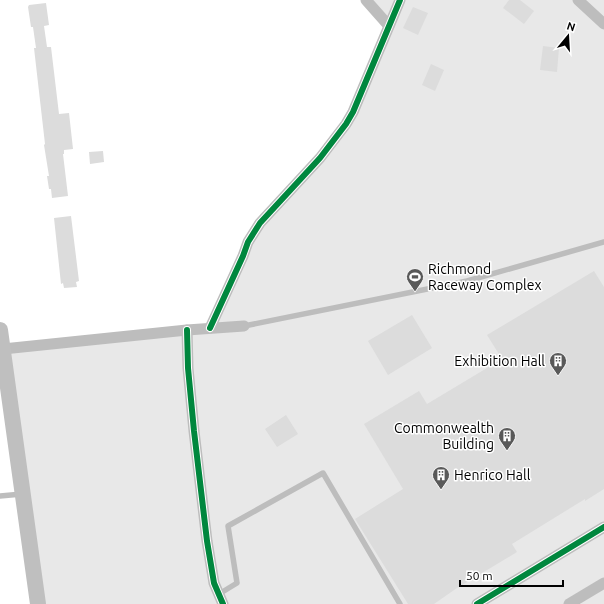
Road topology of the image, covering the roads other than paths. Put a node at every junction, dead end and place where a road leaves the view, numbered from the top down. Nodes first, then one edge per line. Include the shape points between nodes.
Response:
1 (366, 0) edge
2 (400, 0) edge
3 (578, 0) edge
4 (604, 24) edge
5 (389, 26) junction
6 (604, 242) edge
7 (244, 326) joint
8 (210, 328) junction
9 (0, 330) edge
10 (187, 330) junction
11 (2, 350) junction
12 (4, 391) edge
13 (23, 494) junction
14 (0, 496) edge
15 (604, 527) edge
16 (604, 583) edge
17 (221, 599) edge
18 (38, 604) edge
19 (400, 604) edge
20 (477, 604) edge
21 (569, 604) edge

1 - 5 street
2 - 5 street
3 - 4 street
5 - 8 street via 350,118 320,158 260,224 248,242
6 - 7 lane via 467,281
7 - 8 street
8 - 10 street
9 - 11 main road
10 - 11 street
10 - 17 street via 195,439 214,583
11 - 12 main road
12 - 13 main road
13 - 14 lane
13 - 18 main road
15 - 20 street
16 - 21 street
17 - 19 lane via 237,583 228,526 323,473

